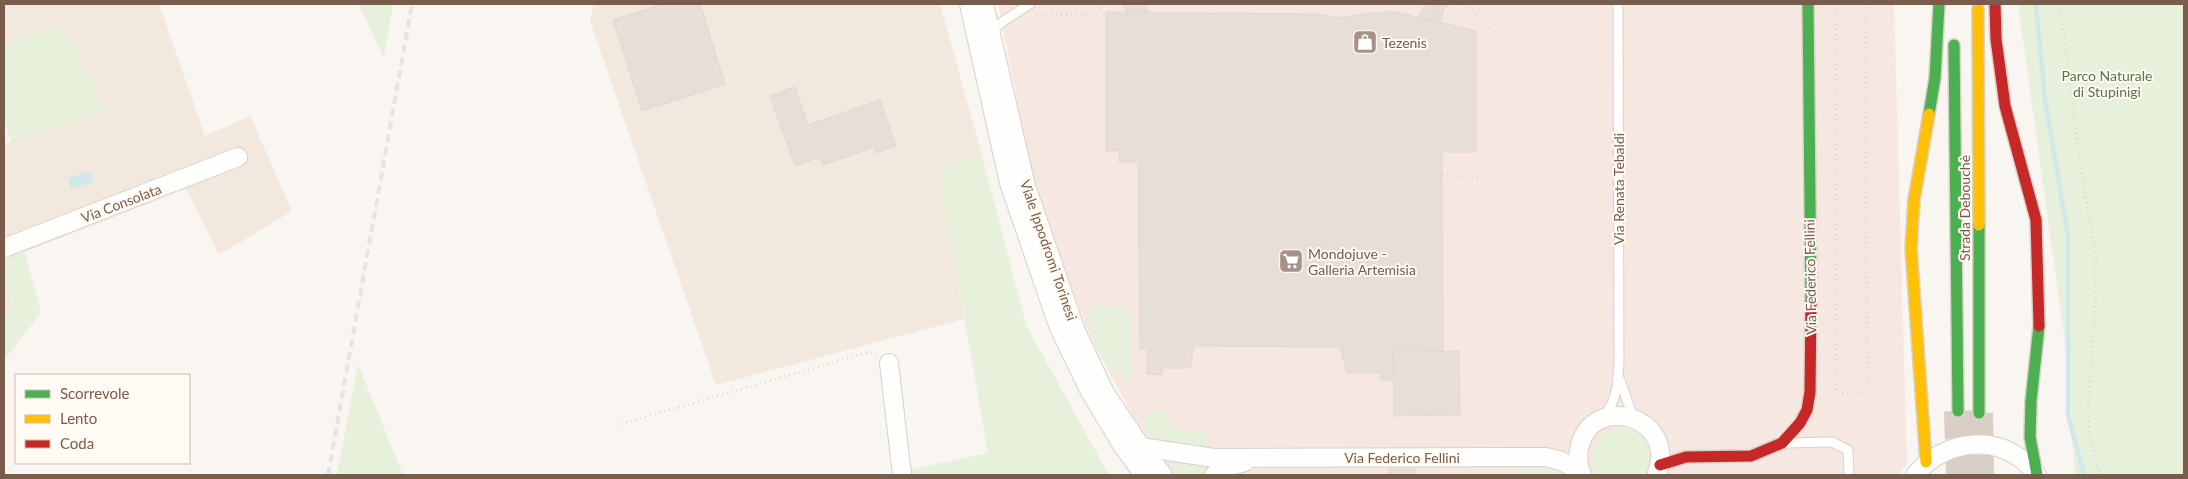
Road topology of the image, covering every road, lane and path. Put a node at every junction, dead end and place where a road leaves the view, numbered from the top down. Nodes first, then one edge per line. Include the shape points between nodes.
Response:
1 (969, 4) edge
2 (984, 4) edge
3 (1030, 4) edge
4 (1105, 4) edge
5 (1135, 4) edge
6 (1438, 4) edge
7 (1456, 4) edge
8 (1618, 4) edge
9 (1808, 4) edge
10 (1836, 4) edge
11 (1866, 4) edge
12 (1939, 4) edge
13 (1978, 4) edge
14 (1995, 4) edge
15 (2060, 4) edge
16 (1468, 5) edge
17 (1138, 12) dead end
18 (1012, 15) junction
19 (1430, 20) dead end
20 (991, 32) junction
21 (1497, 34) dead end
22 (1954, 34) dead end
23 (238, 158) dead end
24 (1442, 175) dead end
25 (1484, 179) dead end
26 (4, 248) edge
27 (888, 363) joint
28 (1619, 374) junction
29 (1958, 411) tunnel mouth
30 (1979, 413) tunnel mouth
31 (1633, 417) junction
32 (1602, 419) junction
33 (621, 424) dead end
34 (1581, 440) junction
35 (1658, 443) junction
36 (1782, 443) junction
37 (1140, 447) junction
38 (1546, 457) junction
39 (1686, 457) junction
40 (1259, 458) junction
41 (1848, 461) junction
42 (1920, 469) edge
43 (1658, 470) edge
44 (1581, 473) edge
45 (902, 475) edge
46 (1144, 475) edge
47 (1163, 475) edge
48 (1214, 475) edge
49 (1843, 475) edge
50 (1849, 475) edge
51 (2037, 475) edge
52 (2103, 475) edge

1 - 46 street, Viale Ippodromi Torinesi via 1010,183 1059,328 1089,390
2 - 20 street, Viale Ippodromi Torinesi
3 - 18 lane
4 - 18 path via 1095,14
5 - 17 path
6 - 19 path
7 - 16 path
8 - 28 lane, Via Renata Tebaldi
9 - 36 main road, Via Federico Fellini via 1810,392 1807,410 1800,423
10 - 11 path via 1836,393 1867,393
12 - 42 main road via 1936,78 1914,200 1911,248
13 - 30 main road, Strada Debouchè
14 - 51 main road via 1996,39 2006,106 2036,220 2040,319 2030,437
15 - 52 path via 2080,163 2096,257 2088,415 2090,440
16 - 21 path
18 - 20 lane
20 - 37 street, Viale Ippodromi Torinesi via 1026,186 1076,331 1105,393
22 - 29 main road, Strada Debouchè
23 - 26 street, Via Consolata
24 - 25 path
27 - 33 path via 869,352
27 - 45 street
28 - 31 lane, Via Renata Tebaldi
28 - 32 lane, Via Renata Tebaldi via 1611,408
31 - 32 street
31 - 35 street via 1648,427
32 - 34 street, Via Federico Fellini via 1593,424
34 - 38 street, Via Federico Fellini via 1570,449
34 - 44 street via 1578,450
35 - 39 street, Via Federico Fellini
35 - 43 street
36 - 39 main road, Via Federico Fellini via 1752,456
36 - 41 lane via 1832,442 1848,450
37 - 40 street, Via Federico Fellini via 1202,457
37 - 47 street, Viale Ippodromi Torinesi
38 - 40 street, Via Federico Fellini
38 - 44 street, Via Federico Fellini via 1572,466
39 - 43 main road, Via Federico Fellini
40 - 48 street, Via Federico Fellini via 1226,467
41 - 49 lane
41 - 50 lane
42 - 51 street via 1948,449 1974,444 1998,447 2020,458

